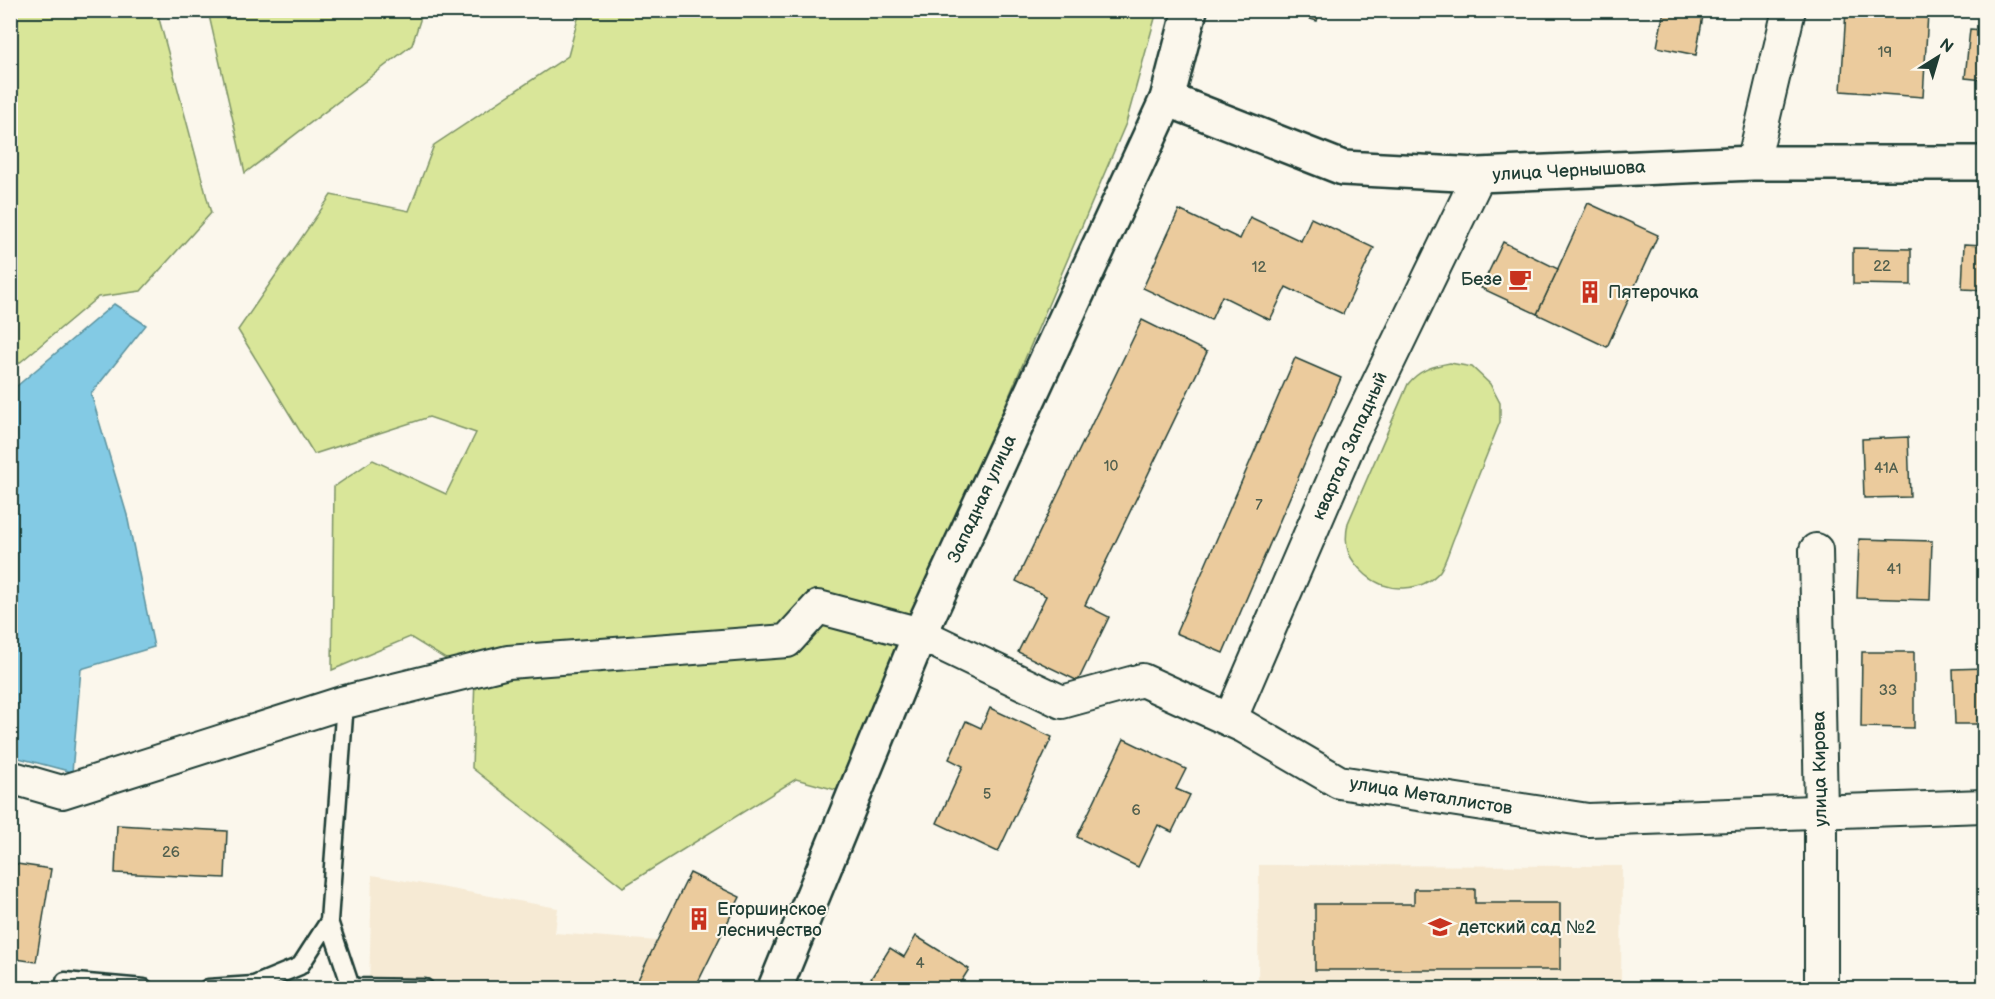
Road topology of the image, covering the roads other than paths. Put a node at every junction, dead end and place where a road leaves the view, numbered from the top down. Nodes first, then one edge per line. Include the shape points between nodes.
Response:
1 (1190, 10) edge
2 (1789, 10) edge
3 (1167, 99) junction
4 (1753, 163) junction
5 (1984, 164) edge
6 (1479, 175) junction
7 (1816, 550) dead end
8 (920, 634) junction
9 (345, 702) junction
10 (1230, 720) junction
11 (10, 777) edge
12 (1984, 806) edge
13 (1821, 811) junction
14 (329, 921) junction
15 (64, 981) dead end
16 (144, 988) edge
17 (208, 988) edge
18 (425, 988) edge
19 (775, 988) edge
20 (1821, 988) edge

1 - 3 street, Западная улица
2 - 4 street
3 - 6 street, улица Чернышова via 1343,168
3 - 8 street, Западная улица
4 - 5 street, улица Чернышова
4 - 6 street, улица Чернышова
6 - 10 street, квартал Западный via 1352,437
7 - 13 street, улица Кирова
8 - 9 street, улица Металлистов via 818,607 787,641 508,662
8 - 10 street, улица Металлистов via 1062,702 1142,680
8 - 19 street, Западная улица
9 - 11 street via 62,792
9 - 14 lane
10 - 13 street, улица Металлистов via 1339,782 1552,815 1588,820
12 - 13 street, улица Металлистов
13 - 20 street, улица Кирова
14 - 17 lane via 300,966 254,985
14 - 18 lane via 351,987
15 - 16 lane

